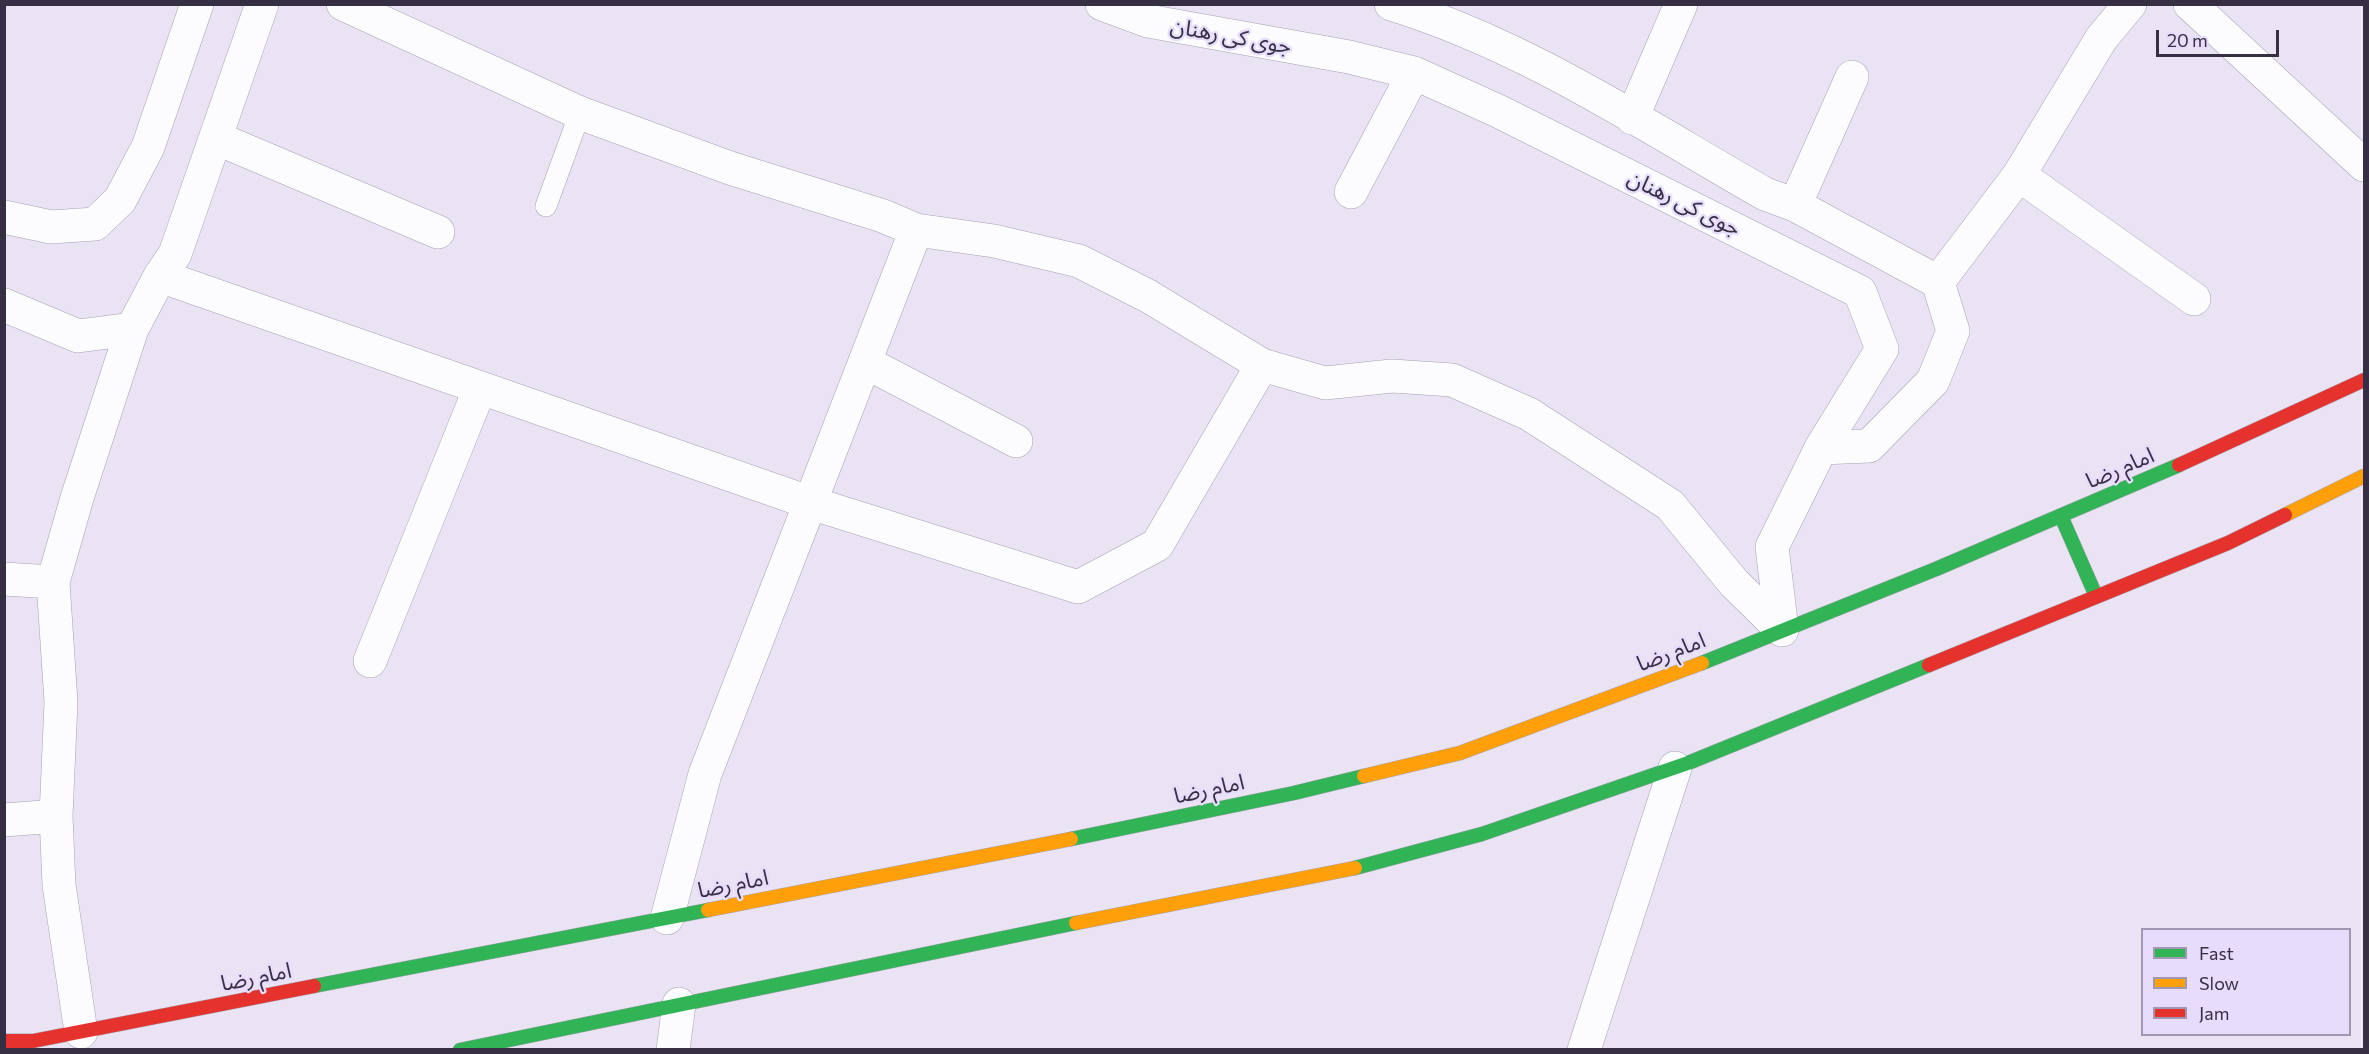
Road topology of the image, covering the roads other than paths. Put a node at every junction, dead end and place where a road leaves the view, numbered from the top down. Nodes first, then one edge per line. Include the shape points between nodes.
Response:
1 (197, 4) edge
2 (262, 4) edge
3 (343, 4) edge
4 (1102, 4) edge
5 (1391, 4) edge
6 (1681, 4) edge
7 (2190, 4) edge
8 (2127, 5) edge
9 (1414, 73) junction
10 (1852, 77) dead end
11 (580, 113) junction
12 (1632, 118) junction
13 (216, 138) junction
14 (2364, 165) edge
15 (2019, 175) junction
16 (1352, 192) dead end
17 (1795, 205) junction
18 (546, 206) dead end
19 (4, 218) edge
20 (916, 230) junction
21 (438, 232) dead end
22 (160, 276) junction
23 (1938, 282) junction
24 (2194, 299) dead end
25 (4, 305) edge
26 (132, 329) junction
27 (865, 362) junction
28 (1262, 365) junction
29 (2364, 380) edge
30 (480, 388) junction
31 (1016, 441) dead end
32 (1821, 447) junction
33 (2364, 476) edge
34 (811, 503) junction
35 (2061, 516) junction
36 (4, 579) edge
37 (53, 582) junction
38 (2096, 596) junction
39 (1782, 630) junction
40 (370, 661) dead end
41 (1676, 768) junction
42 (56, 816) junction
43 (4, 820) edge
44 (667, 918) junction
45 (679, 1004) junction
46 (81, 1032) junction
47 (4, 1041) edge
48 (460, 1050) edge
49 (673, 1050) edge
50 (1584, 1050) edge

1 - 19 street via 148,147 120,200 95,224 51,227
2 - 13 street
3 - 11 street
4 - 9 street, جوی کی رهنان via 1148,21 1349,57
5 - 12 street, جوی کی رهنان via 1526,57
6 - 12 street
7 - 14 street
8 - 15 street via 2101,39
9 - 16 street
9 - 32 street, جوی کی رهنان via 1860,292 1882,349
10 - 17 street
11 - 18 lane
11 - 20 street
12 - 17 street, جوی کی رهنان via 1766,194
13 - 21 street
13 - 22 street via 175,254
15 - 23 street
15 - 24 street
17 - 23 street, جوی کی رهنان
20 - 27 street
20 - 28 street via 994,241 1078,261 1148,296
22 - 26 street
22 - 30 street
23 - 32 street via 1953,331 1933,381 1869,446
25 - 26 street via 78,336
26 - 37 street
27 - 31 street
27 - 34 street
28 - 34 street via 1157,545 1078,587
28 - 39 street via 1325,383 1392,376 1452,380 1528,414 1670,505 1734,583
29 - 35 main road, امام رضا
30 - 34 street
30 - 40 street
32 - 39 street via 1772,547
33 - 38 main road via 2228,543
34 - 44 street via 705,774
35 - 38 main road
35 - 39 main road, امام رضا
36 - 37 street
37 - 42 street via 61,702
38 - 41 main road
39 - 44 main road, امام رضا via 1647,685 1460,753 1294,793
41 - 45 main road via 1482,834 1332,874
41 - 50 street
42 - 43 street
42 - 46 street via 59,885
44 - 46 main road, امام رضا
45 - 48 main road
45 - 49 street
46 - 47 main road, امام رضا via 33,1041

